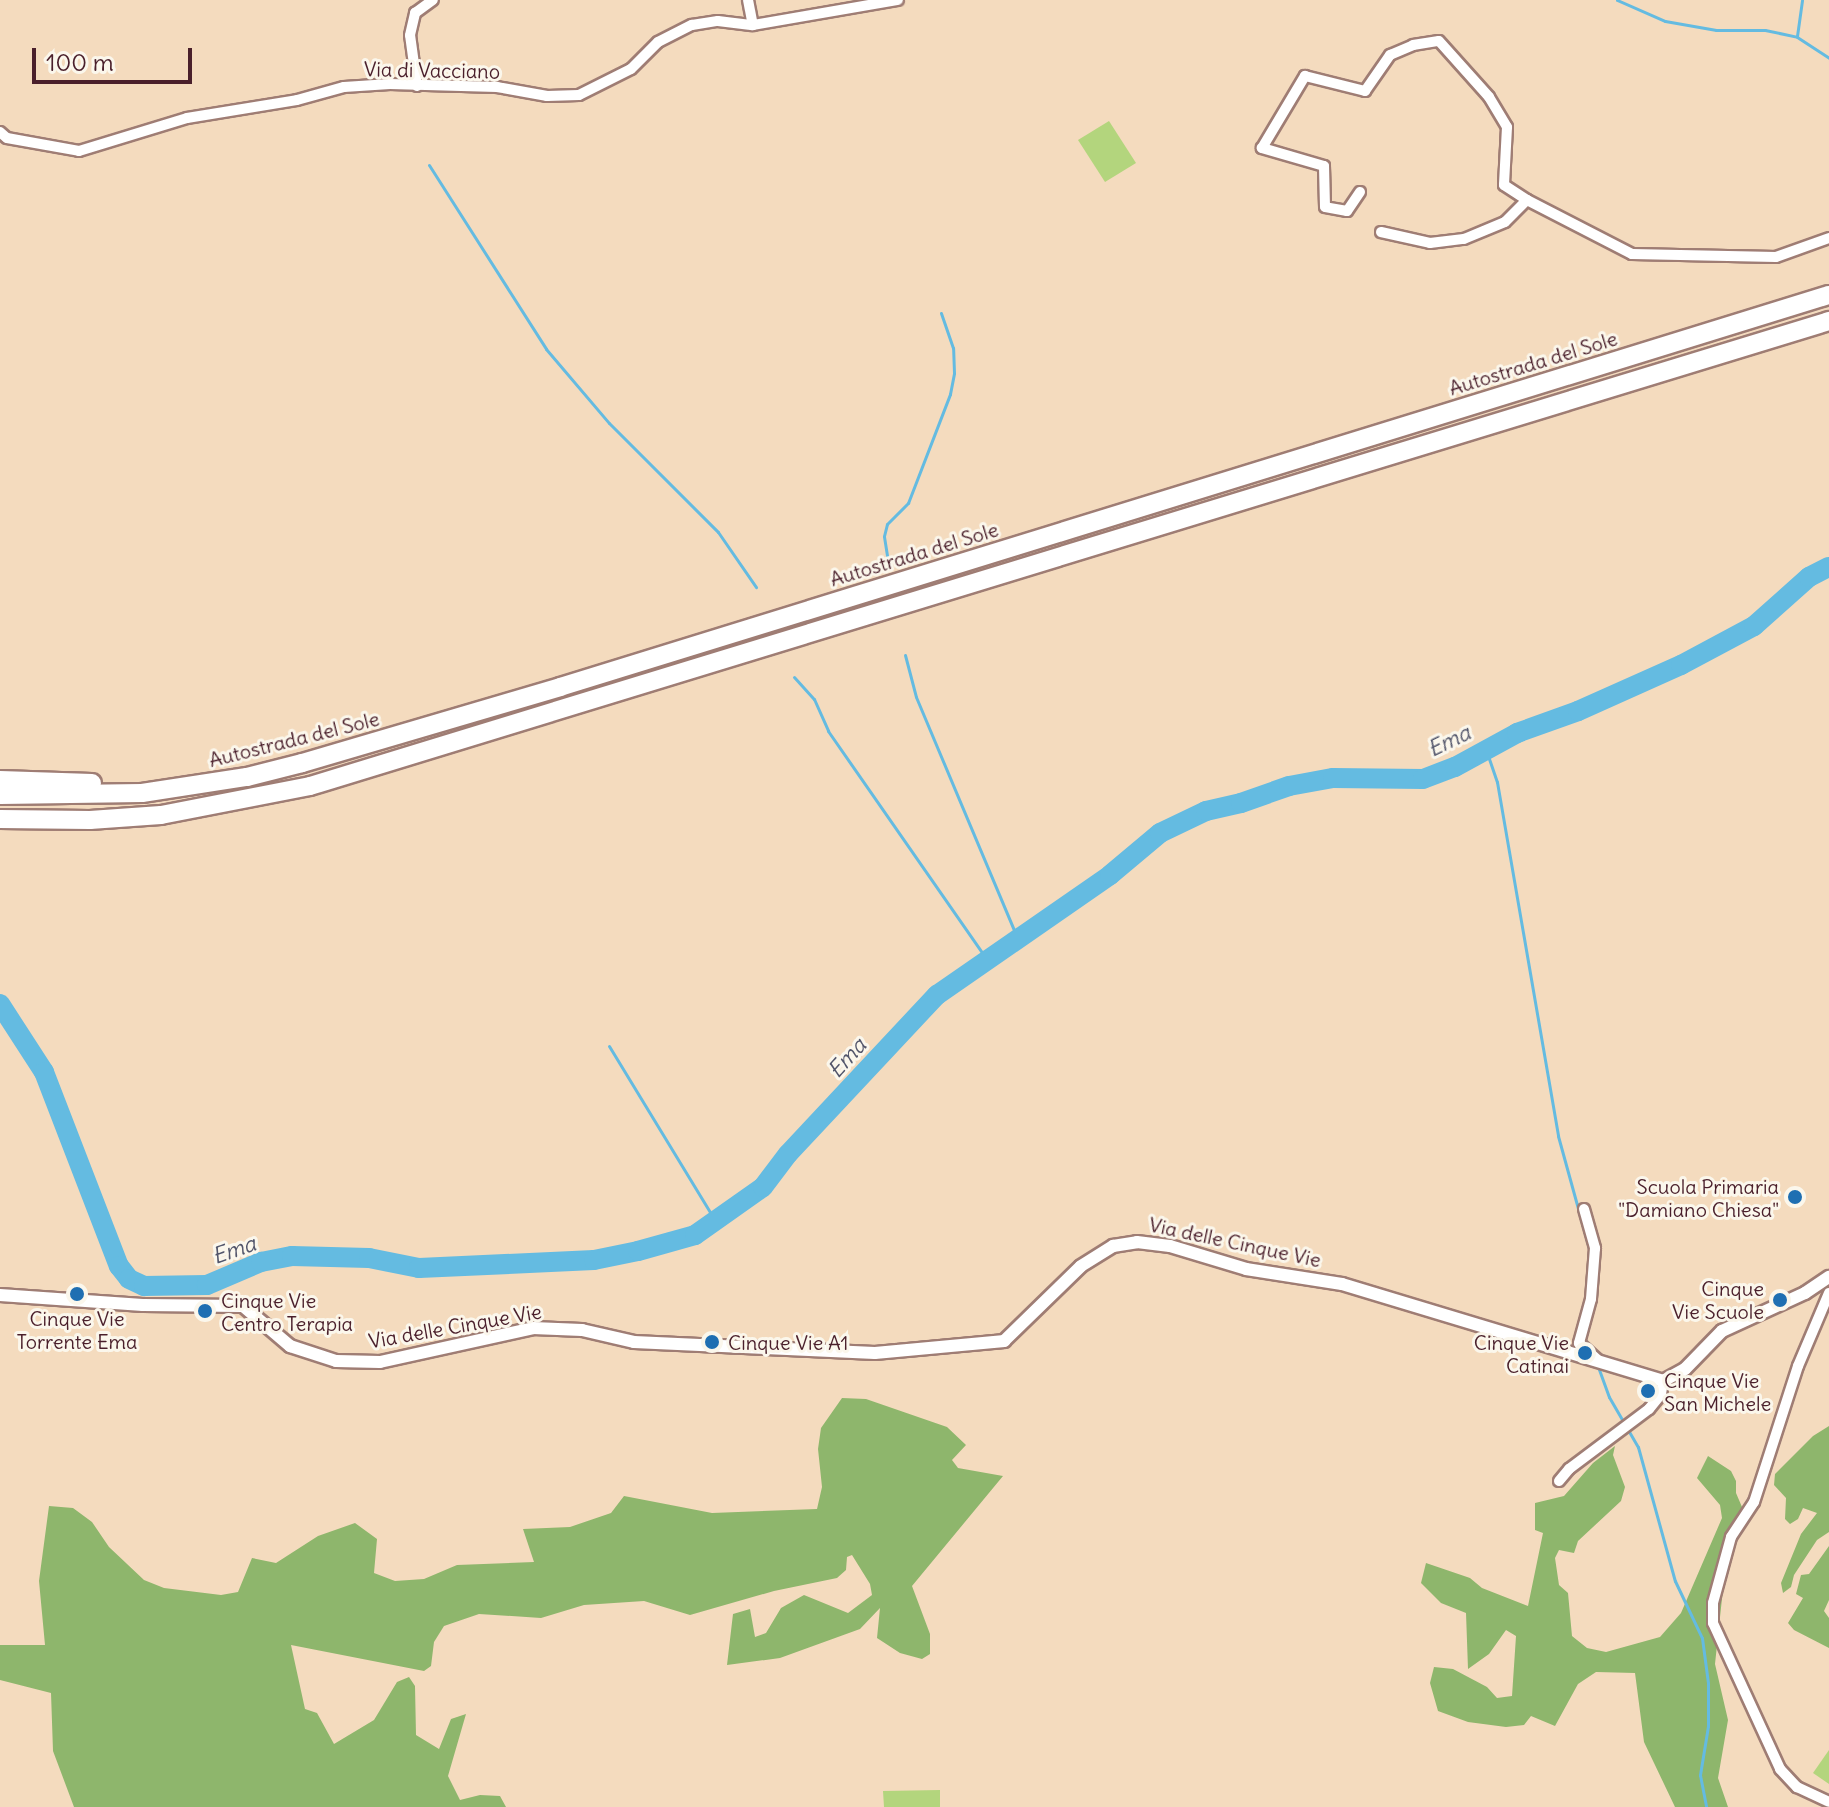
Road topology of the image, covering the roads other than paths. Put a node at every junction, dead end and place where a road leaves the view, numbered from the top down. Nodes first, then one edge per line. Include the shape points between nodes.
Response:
1 (433, 0) edge
2 (748, 0) edge
3 (898, 0) edge
4 (753, 25) junction
5 (417, 86) junction
6 (0, 132) edge
7 (1360, 192) dead end
8 (1527, 200) junction
9 (1381, 232) dead end
10 (1829, 238) edge
11 (1829, 295) edge
12 (1829, 321) edge
13 (0, 780) edge
14 (203, 784) junction
15 (0, 795) edge
16 (0, 819) edge
17 (1584, 1209) dead end
18 (1829, 1278) edge
19 (1829, 1293) edge
20 (0, 1295) edge
21 (1599, 1362) junction
22 (1663, 1381) junction
23 (1559, 1481) dead end
24 (1829, 1802) edge

1 - 5 street via 415,13 410,35
2 - 4 street
3 - 4 street, Via di Vacciano
4 - 5 street, Via di Vacciano via 692,25 658,42 631,69 579,95
5 - 6 street, Via di Vacciano via 344,87 187,118 79,151 7,138
7 - 8 street via 1347,211 1325,207 1324,166 1262,148 1305,76 1365,91 1390,55 1439,41 1489,97 1507,127 1504,185
8 - 9 street via 1505,222 1464,239 1430,243
8 - 10 street via 1632,254 1776,257
11 - 14 highway, Autostrada del Sole via 546,691 302,763
12 - 16 highway via 310,786 161,815
13 - 14 highway
14 - 15 highway, Autostrada del Sole via 142,793
17 - 21 street via 1595,1248 1591,1299 1579,1343
18 - 22 street via 1722,1331 1685,1369
19 - 24 street via 1798,1366 1754,1502 1731,1537 1713,1603 1713,1623 1780,1769 1797,1787
20 - 21 street, Via delle Cinque Vie via 243,1306 290,1346 336,1361 380,1362 533,1328 582,1330 634,1342 875,1353 1004,1341 1081,1266 1113,1246 1137,1242 1170,1246 1246,1269 1342,1284
21 - 22 street, Via delle Cinque Vie
22 - 23 street via 1661,1394 1649,1409

